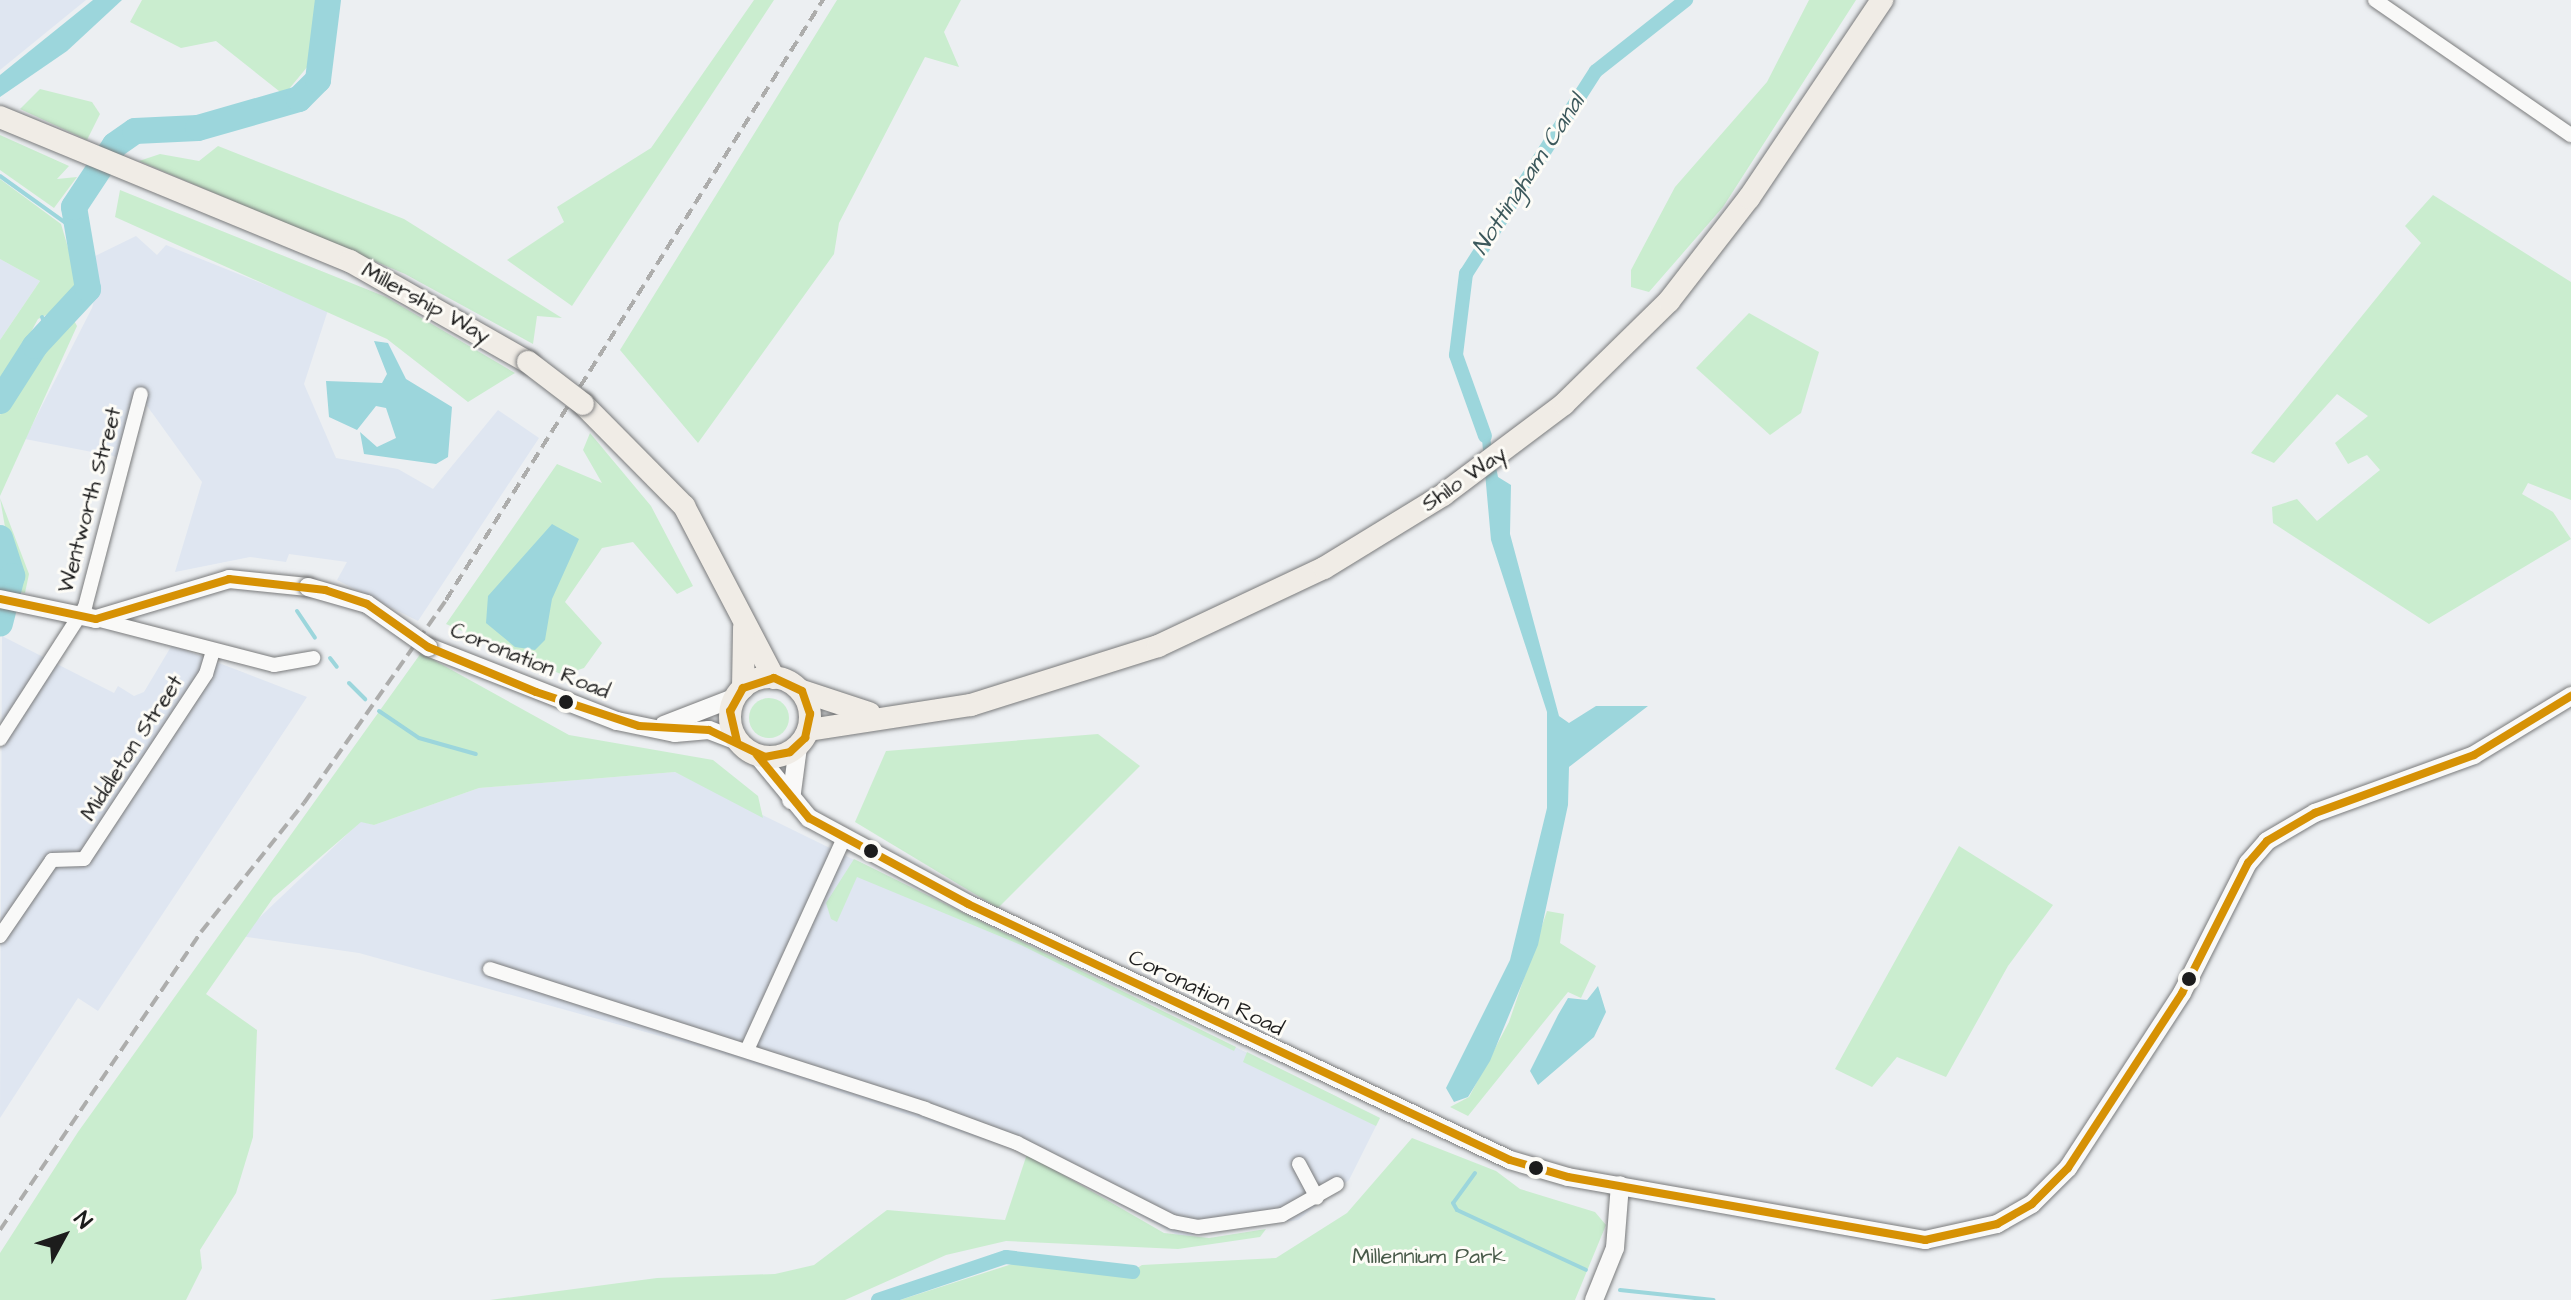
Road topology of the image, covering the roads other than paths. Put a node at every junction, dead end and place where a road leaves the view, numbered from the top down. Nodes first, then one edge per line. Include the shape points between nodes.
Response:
1 (1882, 0) edge
2 (2375, 0) edge
3 (5, 119) edge
4 (2571, 135) edge
5 (141, 394) dead end
6 (0, 599) edge
7 (88, 618) junction
8 (744, 627) junction
9 (213, 651) junction
10 (313, 658) dead end
11 (774, 678) junction
12 (802, 691) junction
13 (740, 693) junction
14 (2571, 696) edge
15 (876, 715) junction
16 (649, 728) junction
17 (0, 739) edge
18 (803, 739) junction
19 (737, 741) junction
20 (757, 755) junction
21 (791, 800) junction
22 (844, 838) junction
23 (0, 936) edge
24 (490, 969) dead end
25 (747, 1050) junction
26 (1299, 1164) dead end
27 (1337, 1184) dead end
28 (1620, 1185) junction
29 (1317, 1198) junction
30 (1594, 1300) edge

1 - 15 main road, Shilo Way via 1677,291 1591,380 1477,471 1324,568 1158,646 971,705
2 - 4 street
3 - 8 main road, Millership Way, bridge via 124,173 350,261 528,362 583,404 684,506 722,568
5 - 7 street, Wentworth Street
6 - 7 street
7 - 9 street
7 - 16 street, Coronation Road, bridge via 229,579 308,587 367,604 428,647
7 - 17 street, Wentworth Street
8 - 11 main road, Millership Way
8 - 13 main road, Millership Way
9 - 10 street via 274,665
9 - 23 street, Middleton Street via 206,674 78,863 52,860
11 - 12 main road
11 - 13 main road
12 - 15 main road, Shilo Way
12 - 18 main road
13 - 16 street via 706,714
13 - 19 main road via 729,723
14 - 28 street, Coronation Road via 2474,755 2326,809 2267,841 2096,1130 2048,1191 1997,1224 1925,1240
15 - 18 main road, Shilo Way
16 - 19 street, Coronation Road via 709,730
18 - 20 main road
18 - 21 street
19 - 20 main road
20 - 21 street, Coronation Road
21 - 22 street, Coronation Road
22 - 25 street
22 - 28 street, Coronation Road via 1398,1111 1522,1164
24 - 25 street
25 - 29 street via 1007,1139 1173,1222 1236,1224 1282,1215
26 - 29 street
27 - 29 street
28 - 30 street via 1615,1248

